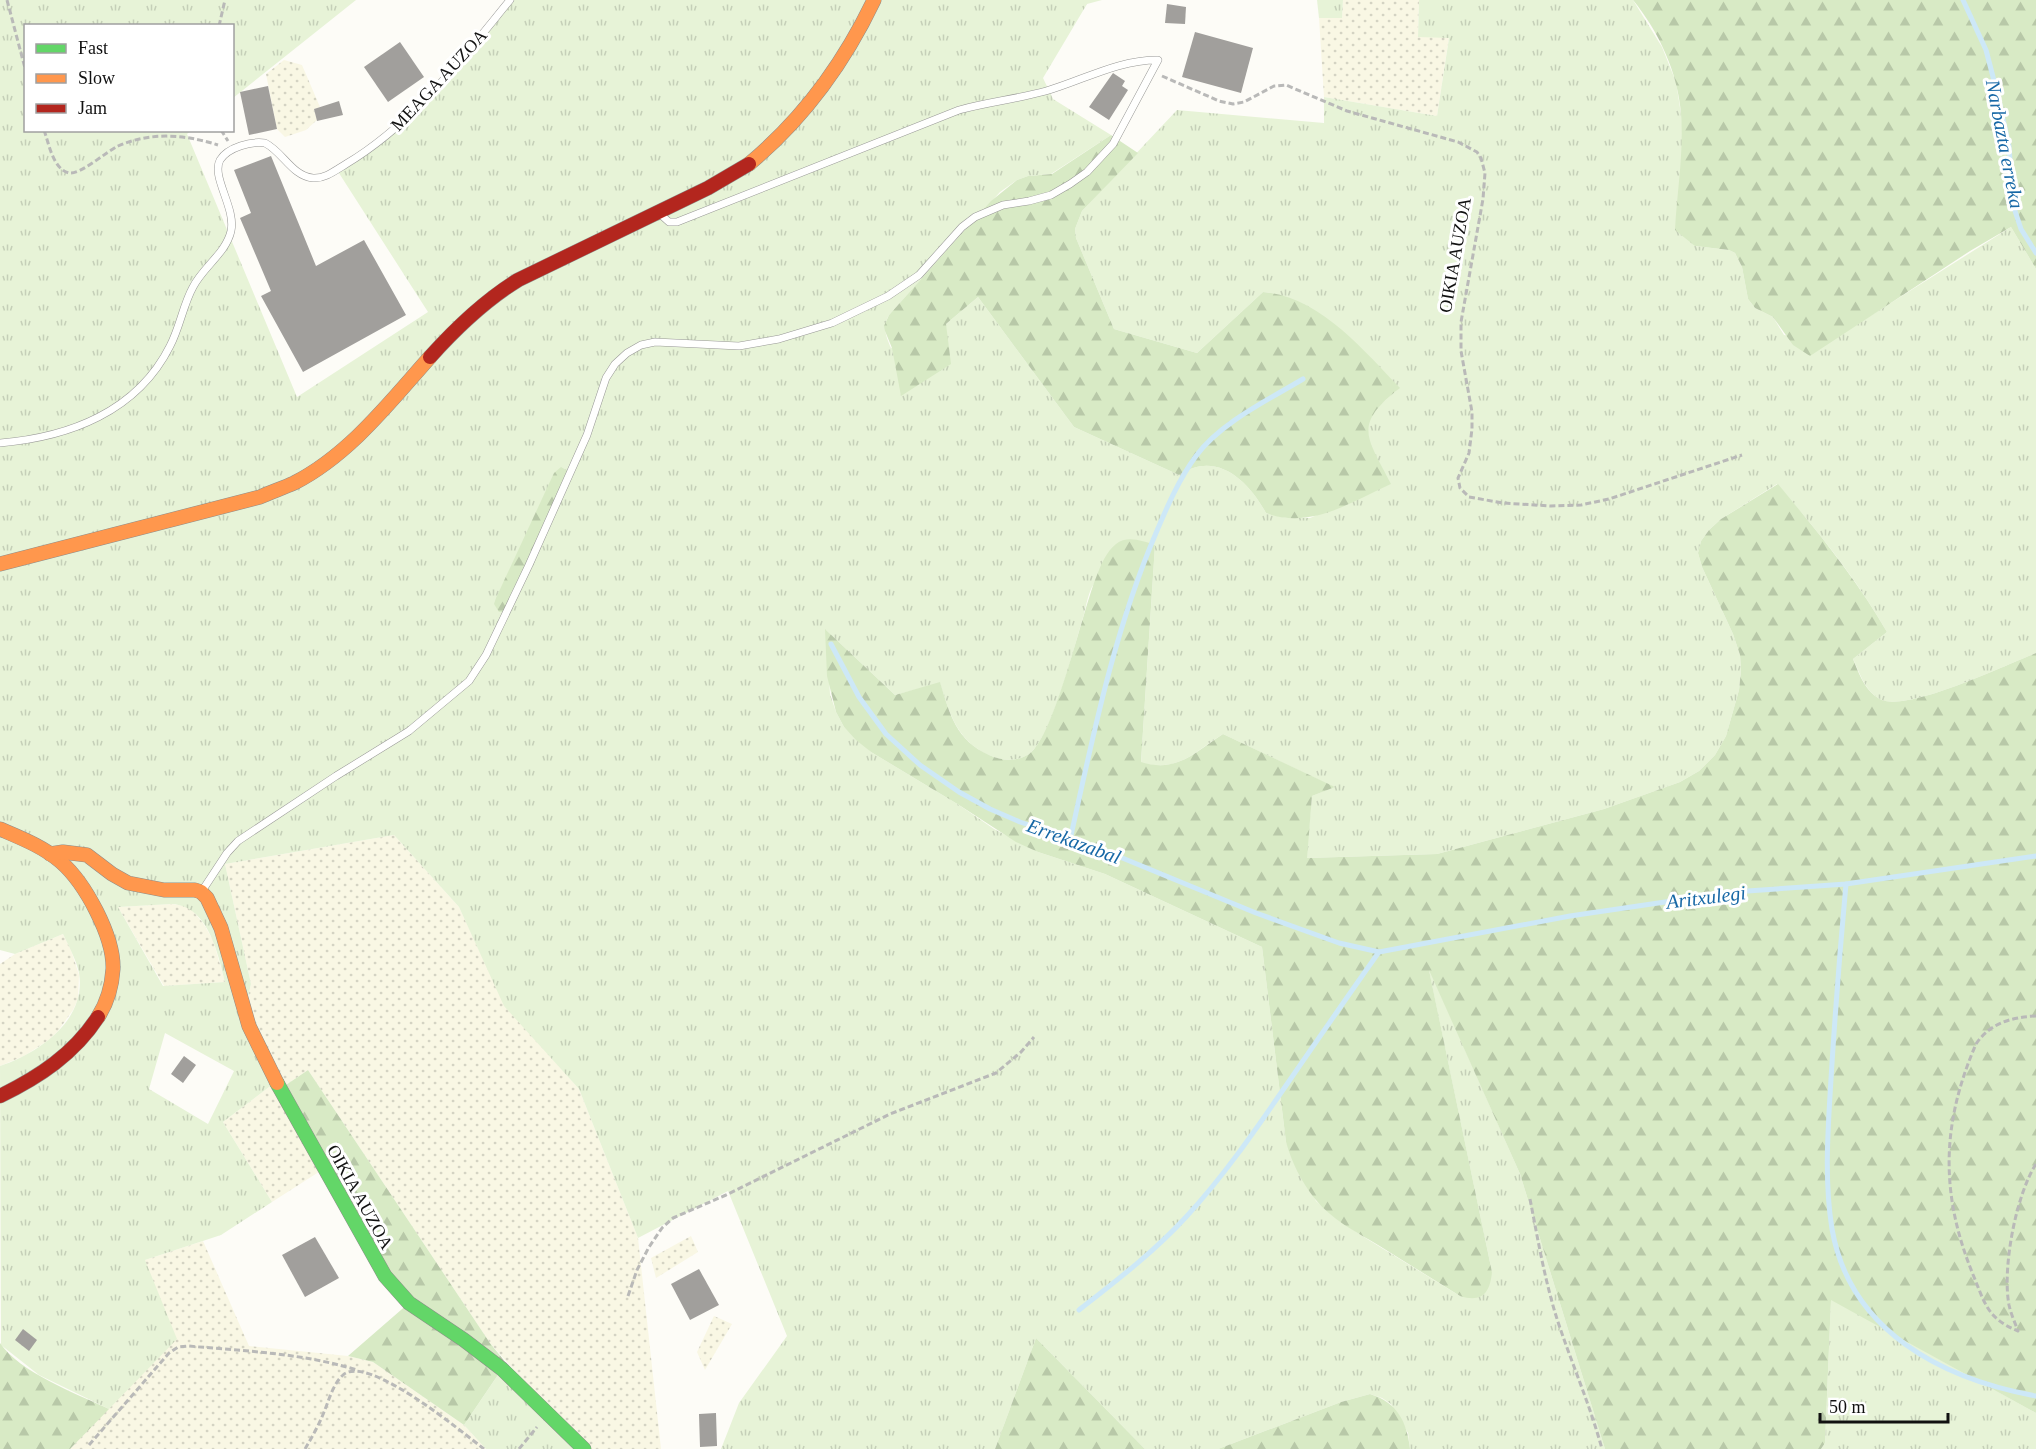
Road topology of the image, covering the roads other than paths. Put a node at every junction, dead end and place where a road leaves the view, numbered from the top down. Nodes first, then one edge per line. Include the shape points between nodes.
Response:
1 (510, 0) edge
2 (874, 0) edge
3 (658, 211) junction
4 (0, 443) edge
5 (0, 564) edge
6 (0, 829) edge
7 (50, 854) junction
8 (201, 892) junction
9 (0, 1096) edge
10 (584, 1449) edge

1 - 4 lane, MEAGA AUZOA via 419,106 380,142 337,170 320,177 305,175 266,143 252,144 221,158 218,171 231,213 229,236 193,286 175,336 156,368 133,393 96,420 56,433
2 - 3 street via 836,68 771,145 735,173
3 - 5 street via 502,290 465,322 348,444 291,485 251,499
3 - 8 lane via 664,219 677,222 959,110 1043,92 1133,61 1158,60 1113,144 1087,172 1051,195 1003,205 975,217 919,275 888,296 832,323 779,339 739,346 655,342 627,353 606,378 587,435 529,565 486,655 469,681 409,731 238,841
6 - 7 street
7 - 8 street via 87,855 120,879 140,886
7 - 9 street via 76,878 95,910 110,948 112,981 95,1022 72,1049 33,1080
8 - 10 street, OIKIA AUZOA via 216,913 249,1026 287,1102 392,1286 409,1303 493,1361

